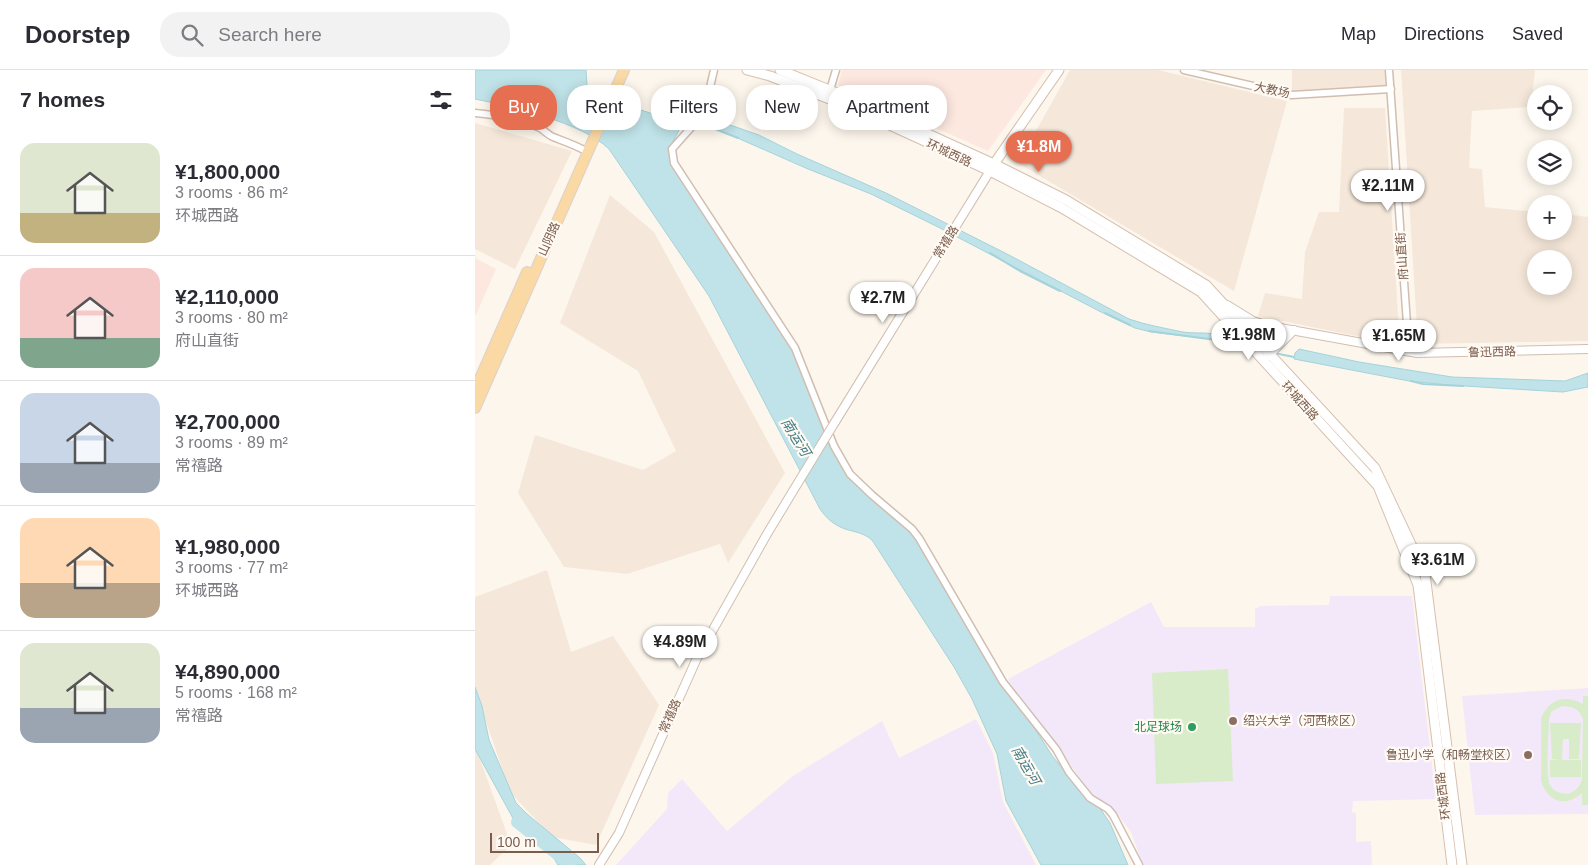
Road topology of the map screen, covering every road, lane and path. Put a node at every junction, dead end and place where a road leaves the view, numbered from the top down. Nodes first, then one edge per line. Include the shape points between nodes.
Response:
1 (616, 70) edge
2 (624, 70) edge
3 (714, 70) edge
4 (747, 70) edge
5 (780, 70) edge
6 (836, 70) edge
7 (1059, 70) edge
8 (1184, 70) edge
9 (1389, 70) edge
10 (771, 73) edge
11 (611, 85) edge
12 (615, 85) edge
13 (832, 85) edge
14 (828, 89) edge
15 (1391, 89) junction
16 (475, 113) edge
17 (594, 130) edge
18 (913, 130) edge
19 (591, 137) junction
20 (582, 149) junction
21 (992, 168) junction
22 (1223, 303) junction
23 (1294, 330) junction
24 (1588, 349) edge
25 (1409, 352) junction
26 (1267, 357) junction
27 (475, 390) edge
28 (475, 408) edge
29 (599, 865) edge
30 (1139, 865) edge
31 (1451, 865) edge
32 (1462, 865) edge

1 - 11 main road, 山阴路
2 - 12 main road, 山阴路
3 - 30 street via 704,113 672,149 674,164 795,348 835,446 850,474 913,529 1003,682 1090,798 1113,814
4 - 10 main road, 环城西路
5 - 14 main road, 环城西路
6 - 13 street
7 - 21 main road
8 - 15 street, 大教场 via 1293,95
9 - 15 street, 府山直街
10 - 21 main road, 环城西路
15 - 25 street, 府山直街
16 - 20 street via 528,124
17 - 19 main road, 山阴路
18 - 21 main road, 环城西路
19 - 20 main road, 山阴路
19 - 28 main road, 山阴路
20 - 27 main road, 山阴路
21 - 22 main road, 环城西路 via 1066,200 1206,285
21 - 26 main road, 环城西路 via 1201,292 1241,336
21 - 29 street, 常禧路, bridge via 767,534 697,658 619,833
22 - 23 street, 鲁迅西路 via 1253,320
22 - 26 main road, 环城西路 via 1256,339
23 - 25 street, 鲁迅西路
23 - 26 street
24 - 25 street, 鲁迅西路
26 - 31 main road, 环城西路 via 1274,371 1378,486 1418,585
26 - 32 main road, 环城西路 via 1279,362 1375,468 1425,574

